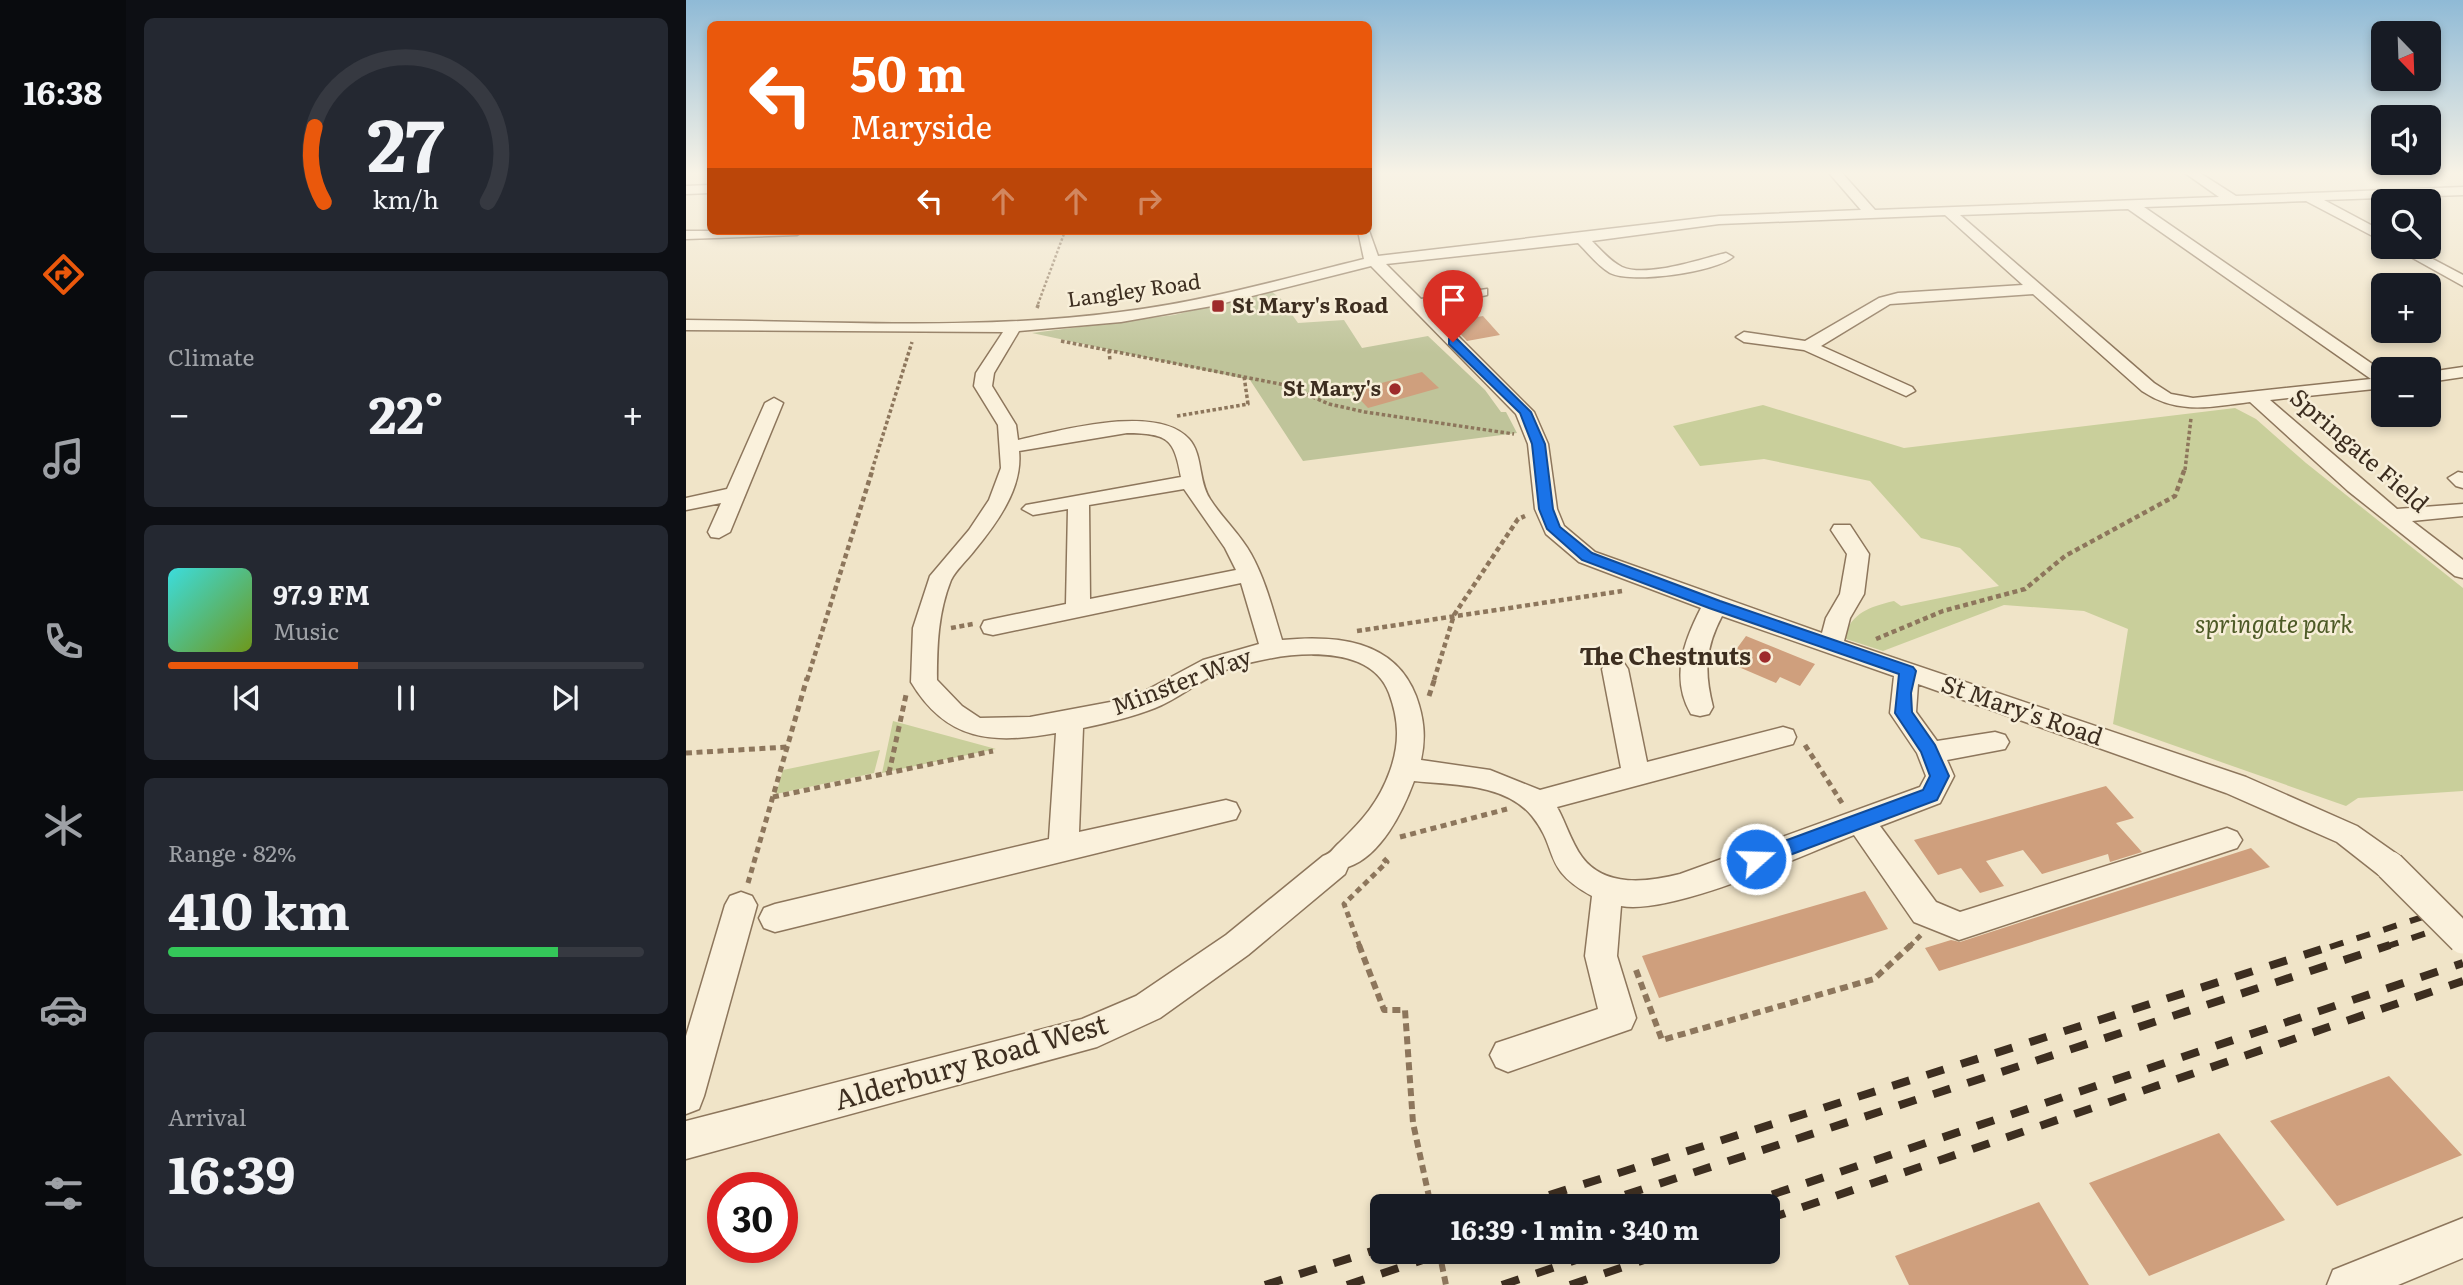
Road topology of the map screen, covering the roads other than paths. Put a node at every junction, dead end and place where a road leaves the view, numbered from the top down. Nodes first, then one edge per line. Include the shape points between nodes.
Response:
1 (1626, 233) edge
2 (1973, 233) edge
3 (2172, 233) edge
4 (707, 234) edge
5 (686, 235) edge
6 (1366, 235) edge
7 (1582, 239) junction
8 (1726, 257) dead end
9 (2422, 259) edge
10 (1374, 261) junction
11 (2463, 281) edge
12 (2035, 289) junction
13 (1482, 292) dead end
14 (1415, 305) junction
15 (686, 326) edge
16 (1023, 326) junction
17 (1744, 337) dead end
18 (1808, 346) junction
19 (2371, 372) edge
20 (2371, 383) edge
21 (1906, 391) dead end
22 (2255, 397) junction
23 (774, 403) dead end
24 (1011, 447) junction
25 (1192, 481) junction
26 (735, 494) junction
27 (1079, 501) junction
28 (686, 504) edge
29 (1033, 509) dead end
30 (2463, 510) edge
31 (2392, 516) junction
32 (1842, 530) dead end
33 (719, 532) dead end
34 (2463, 571) edge
35 (1249, 574) junction
36 (1715, 605) junction
37 (1079, 609) junction
38 (993, 626) road end
39 (1831, 645) junction
40 (1272, 648) junction
41 (1615, 669) dead end
42 (1908, 671) junction
43 (1700, 708) dead end
44 (1070, 721) junction
45 (1783, 737) road end
46 (1996, 742) dead end
47 (1930, 752) junction
48 (1405, 769) junction
49 (1636, 774) junction
50 (1536, 802) junction
51 (1226, 811) dead end
52 (1858, 822) junction
53 (2227, 840) dead end
54 (1063, 848) junction
55 (1339, 860) joint
56 (1608, 892) junction
57 (741, 905) road end
58 (775, 918) dead end
59 (2463, 939) edge
60 (1508, 1055) dead end
61 (686, 1096) edge
62 (686, 1140) edge
63 (2463, 1238) edge
64 (2348, 1285) edge

1 - 7 street, Langley Road
2 - 12 street
3 - 19 street
4 - 5 street
6 - 10 street via 1368,254
7 - 8 street via 1616,270 1633,274
7 - 10 street, Langley Road
9 - 11 street
10 - 14 street, St Mary's Road
10 - 16 street, Langley Road via 1164,312
12 - 18 street via 1885,301
12 - 22 street via 2166,399 2193,403
13 - 14 street
14 - 36 street, St Mary's Road via 1525,412 1535,431 1546,509 1554,529 1587,556
15 - 16 street, Langley Road
16 - 24 street via 985,373 983,386 1006,425
17 - 18 street
18 - 21 street
20 - 22 street
22 - 31 street, Springate Field
23 - 26 street
24 - 25 street via 1144,426 1181,441
24 - 44 street, Minster Way via 1011,468 999,499 941,576 925,633 924,682 951,713 987,730
25 - 27 street
25 - 35 street
26 - 28 street
26 - 33 street
27 - 29 street
27 - 37 street
30 - 31 street
31 - 34 street, Springate Field
32 - 39 street via 1858,554 1852,594 1838,618
35 - 37 street
35 - 40 street
36 - 39 street, St Mary's Road
36 - 43 street via 1692,649 1692,681
37 - 38 street
39 - 42 street, St Mary's Road
40 - 44 street, Minster Way via 1211,667 1147,700
40 - 48 street, Minster Way via 1324,646 1359,654 1390,671 1412,726
41 - 49 street
42 - 47 street via 1903,713
42 - 59 street, St Mary's Road, bridge via 2249,790 2347,834 2390,866
44 - 54 street
45 - 49 street via 1665,771
46 - 47 street
47 - 52 street via 1940,776 1930,795
48 - 50 street via 1474,777 1508,786
48 - 55 street, Minster Way via 1380,840
49 - 50 street
50 - 56 street via 1553,825 1572,868
51 - 54 street
52 - 53 street via 1925,912 1959,926
52 - 56 street via 1681,887 1642,896
54 - 58 street
55 - 62 street, Alderbury Road West via 1237,945 1148,1007 1085,1035
56 - 60 street via 1598,934 1602,974 1619,1018
57 - 61 street
63 - 64 street

